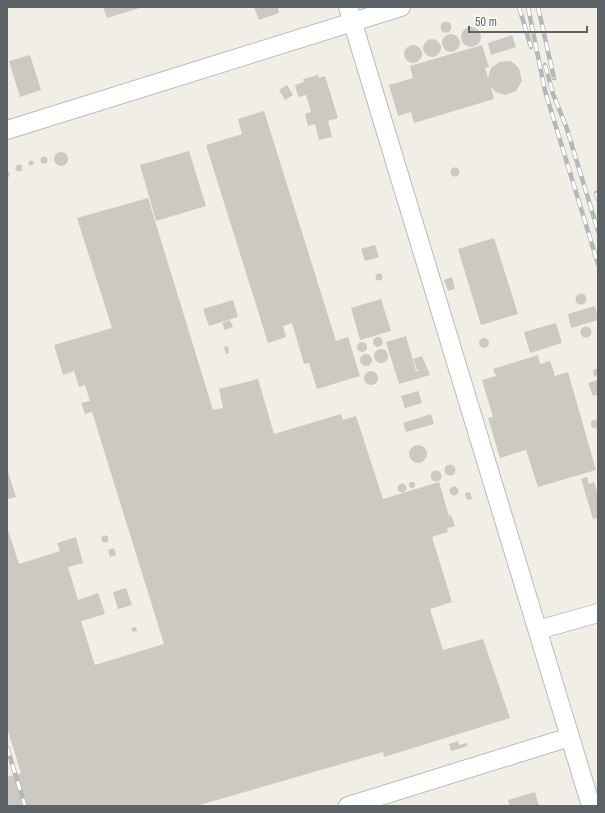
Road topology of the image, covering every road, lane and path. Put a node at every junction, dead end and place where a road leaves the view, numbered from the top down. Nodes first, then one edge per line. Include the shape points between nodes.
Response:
1 (402, 7) edge
2 (350, 14) edge
3 (7, 130) edge
4 (598, 613) edge
5 (538, 630) junction
6 (570, 737) junction
7 (348, 806) edge
8 (591, 806) edge

1 - 2 lane
2 - 3 lane
2 - 5 lane
4 - 5 lane
5 - 6 lane
6 - 7 lane
6 - 8 lane

